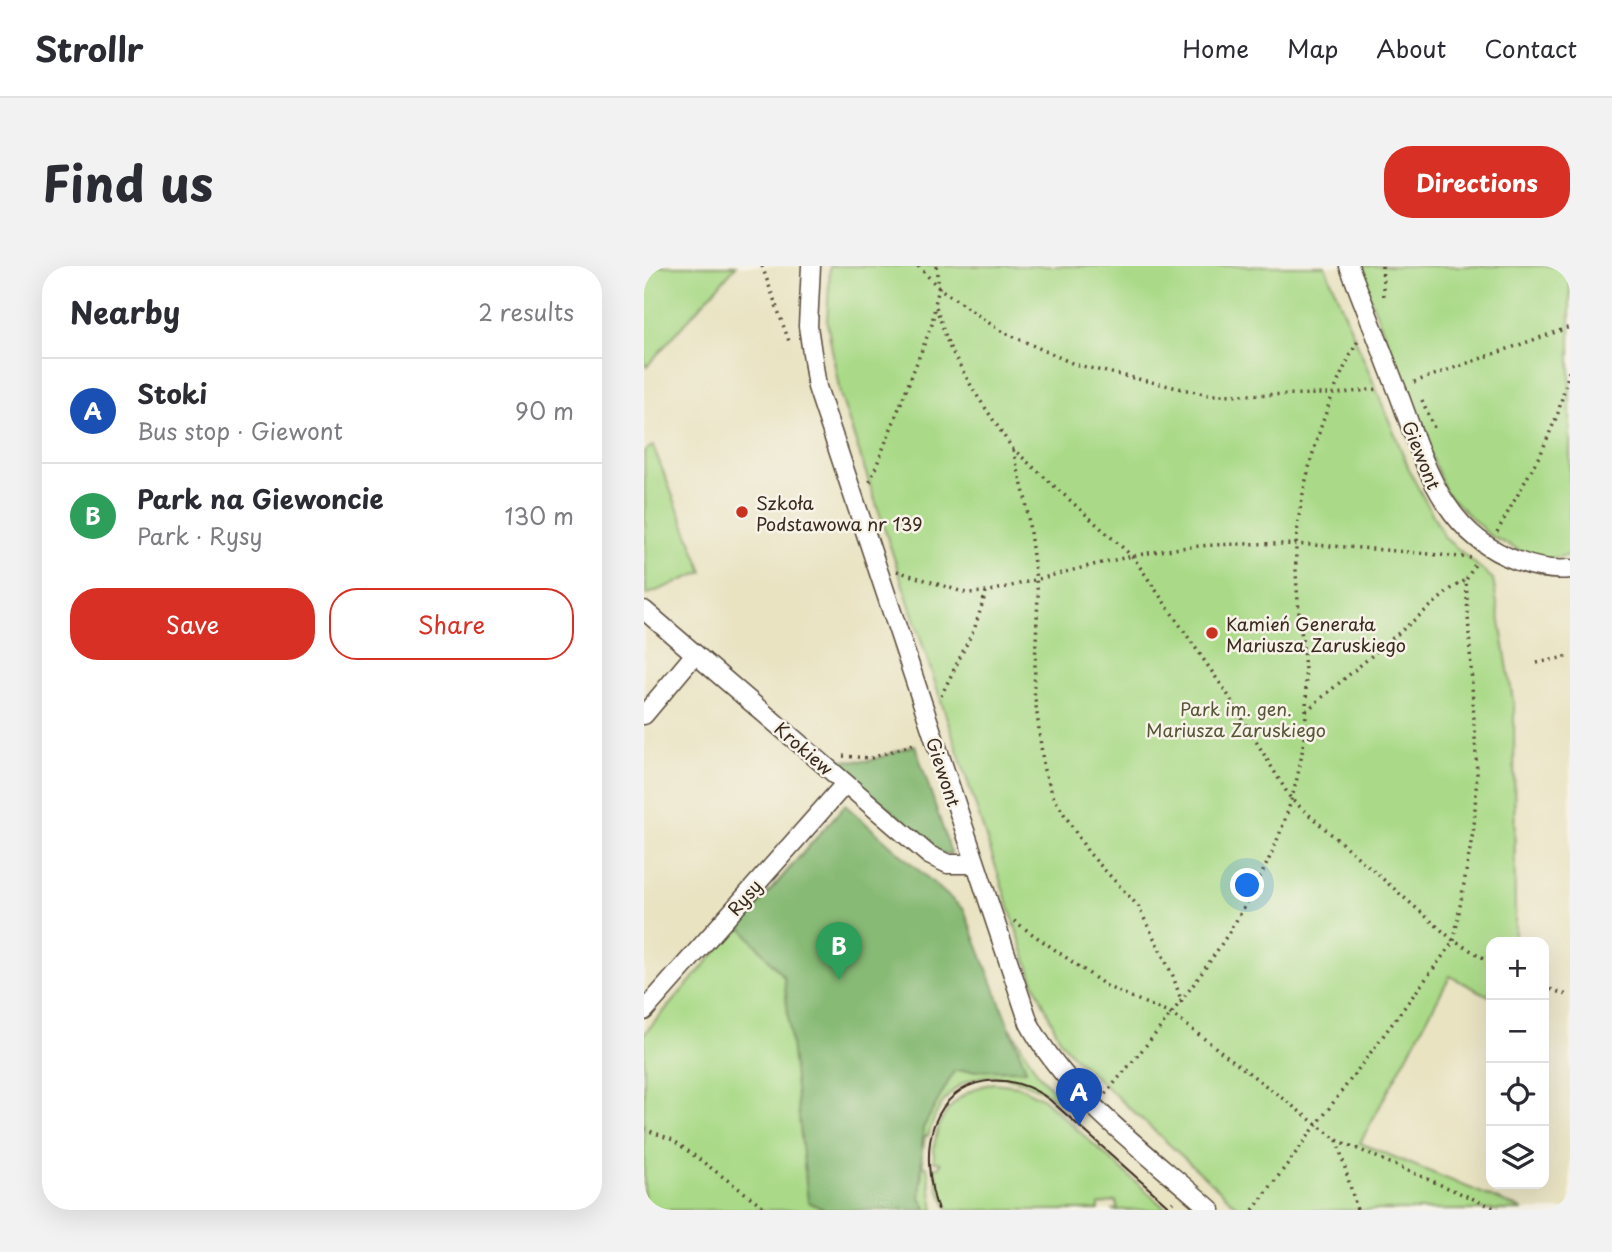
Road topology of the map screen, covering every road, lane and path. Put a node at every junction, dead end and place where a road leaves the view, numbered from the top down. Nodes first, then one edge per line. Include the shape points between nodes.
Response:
1 (762, 266) edge
2 (811, 266) edge
3 (918, 266) edge
4 (936, 266) edge
5 (1349, 266) edge
6 (939, 288) junction
7 (935, 304) junction
8 (1371, 322) junction
9 (1570, 327) edge
10 (792, 351) dead end
11 (1570, 368) edge
12 (1396, 388) junction
13 (1334, 394) junction
14 (1012, 448) junction
15 (867, 489) dead end
16 (1296, 546) junction
17 (1484, 553) junction
18 (1133, 557) junction
19 (876, 564) junction
20 (1570, 569) edge
21 (1466, 580) junction
22 (1036, 581) junction
23 (986, 592) junction
24 (644, 610) edge
25 (695, 654) junction
26 (1570, 656) edge
27 (1537, 663) dead end
28 (937, 703) dead end
29 (1306, 711) junction
30 (644, 715) edge
31 (918, 743) dead end
32 (837, 756) dead end
33 (845, 784) junction
34 (1291, 799) junction
35 (974, 864) junction
36 (1006, 915) dead end
37 (1454, 941) junction
38 (1486, 959) edge
39 (1549, 989) edge
40 (1570, 996) edge
41 (1182, 1003) junction
42 (644, 1011) edge
43 (1174, 1015) junction
44 (1095, 1105) junction
45 (1316, 1127) junction
46 (644, 1129) edge
47 (1337, 1140) junction
48 (768, 1210) edge
49 (1211, 1210) edge
50 (1252, 1210) edge
51 (1357, 1210) edge
52 (1499, 1210) edge

1 - 10 path
2 - 19 street, Giewont via 808,326 817,387
3 - 6 path
4 - 6 path
5 - 8 street, Giewont
6 - 7 path
6 - 13 path via 999,330 1086,367 1209,395
7 - 14 path via 949,346
7 - 15 path via 932,324
8 - 12 street, Giewont
8 - 13 path via 1350,355
9 - 12 path
11 - 17 path via 1542,451
12 - 13 path
12 - 17 street, Giewont via 1439,497
13 - 16 path via 1307,478
14 - 18 path
14 - 22 path via 1026,501
16 - 17 path
16 - 18 path via 1199,546
16 - 29 path
17 - 20 street, Giewont
17 - 21 path
18 - 22 path
18 - 34 path via 1228,695
19 - 23 path via 946,588
19 - 35 street, Giewont
21 - 29 path
21 - 37 path via 1477,773 1474,826
22 - 23 path
22 - 41 path via 1034,690 1044,770 1054,798 1088,852 1138,906
23 - 28 path via 975,627
24 - 25 street, Krokiew
25 - 30 street
25 - 33 street, Krokiew
26 - 27 path
29 - 34 path
31 - 32 path via 872,758
33 - 35 street, Krokiew via 938,861
33 - 42 street, Rysy
34 - 37 path
34 - 41 path via 1240,912
35 - 44 street, Giewont via 1028,1023 1059,1069
36 - 43 path via 1108,987
37 - 38 path
37 - 45 path
39 - 40 path
41 - 43 path
43 - 44 path
43 - 45 path
44 - 49 street, Giewont
45 - 47 path
45 - 50 path
46 - 48 path via 673,1140
47 - 51 path
47 - 52 path

